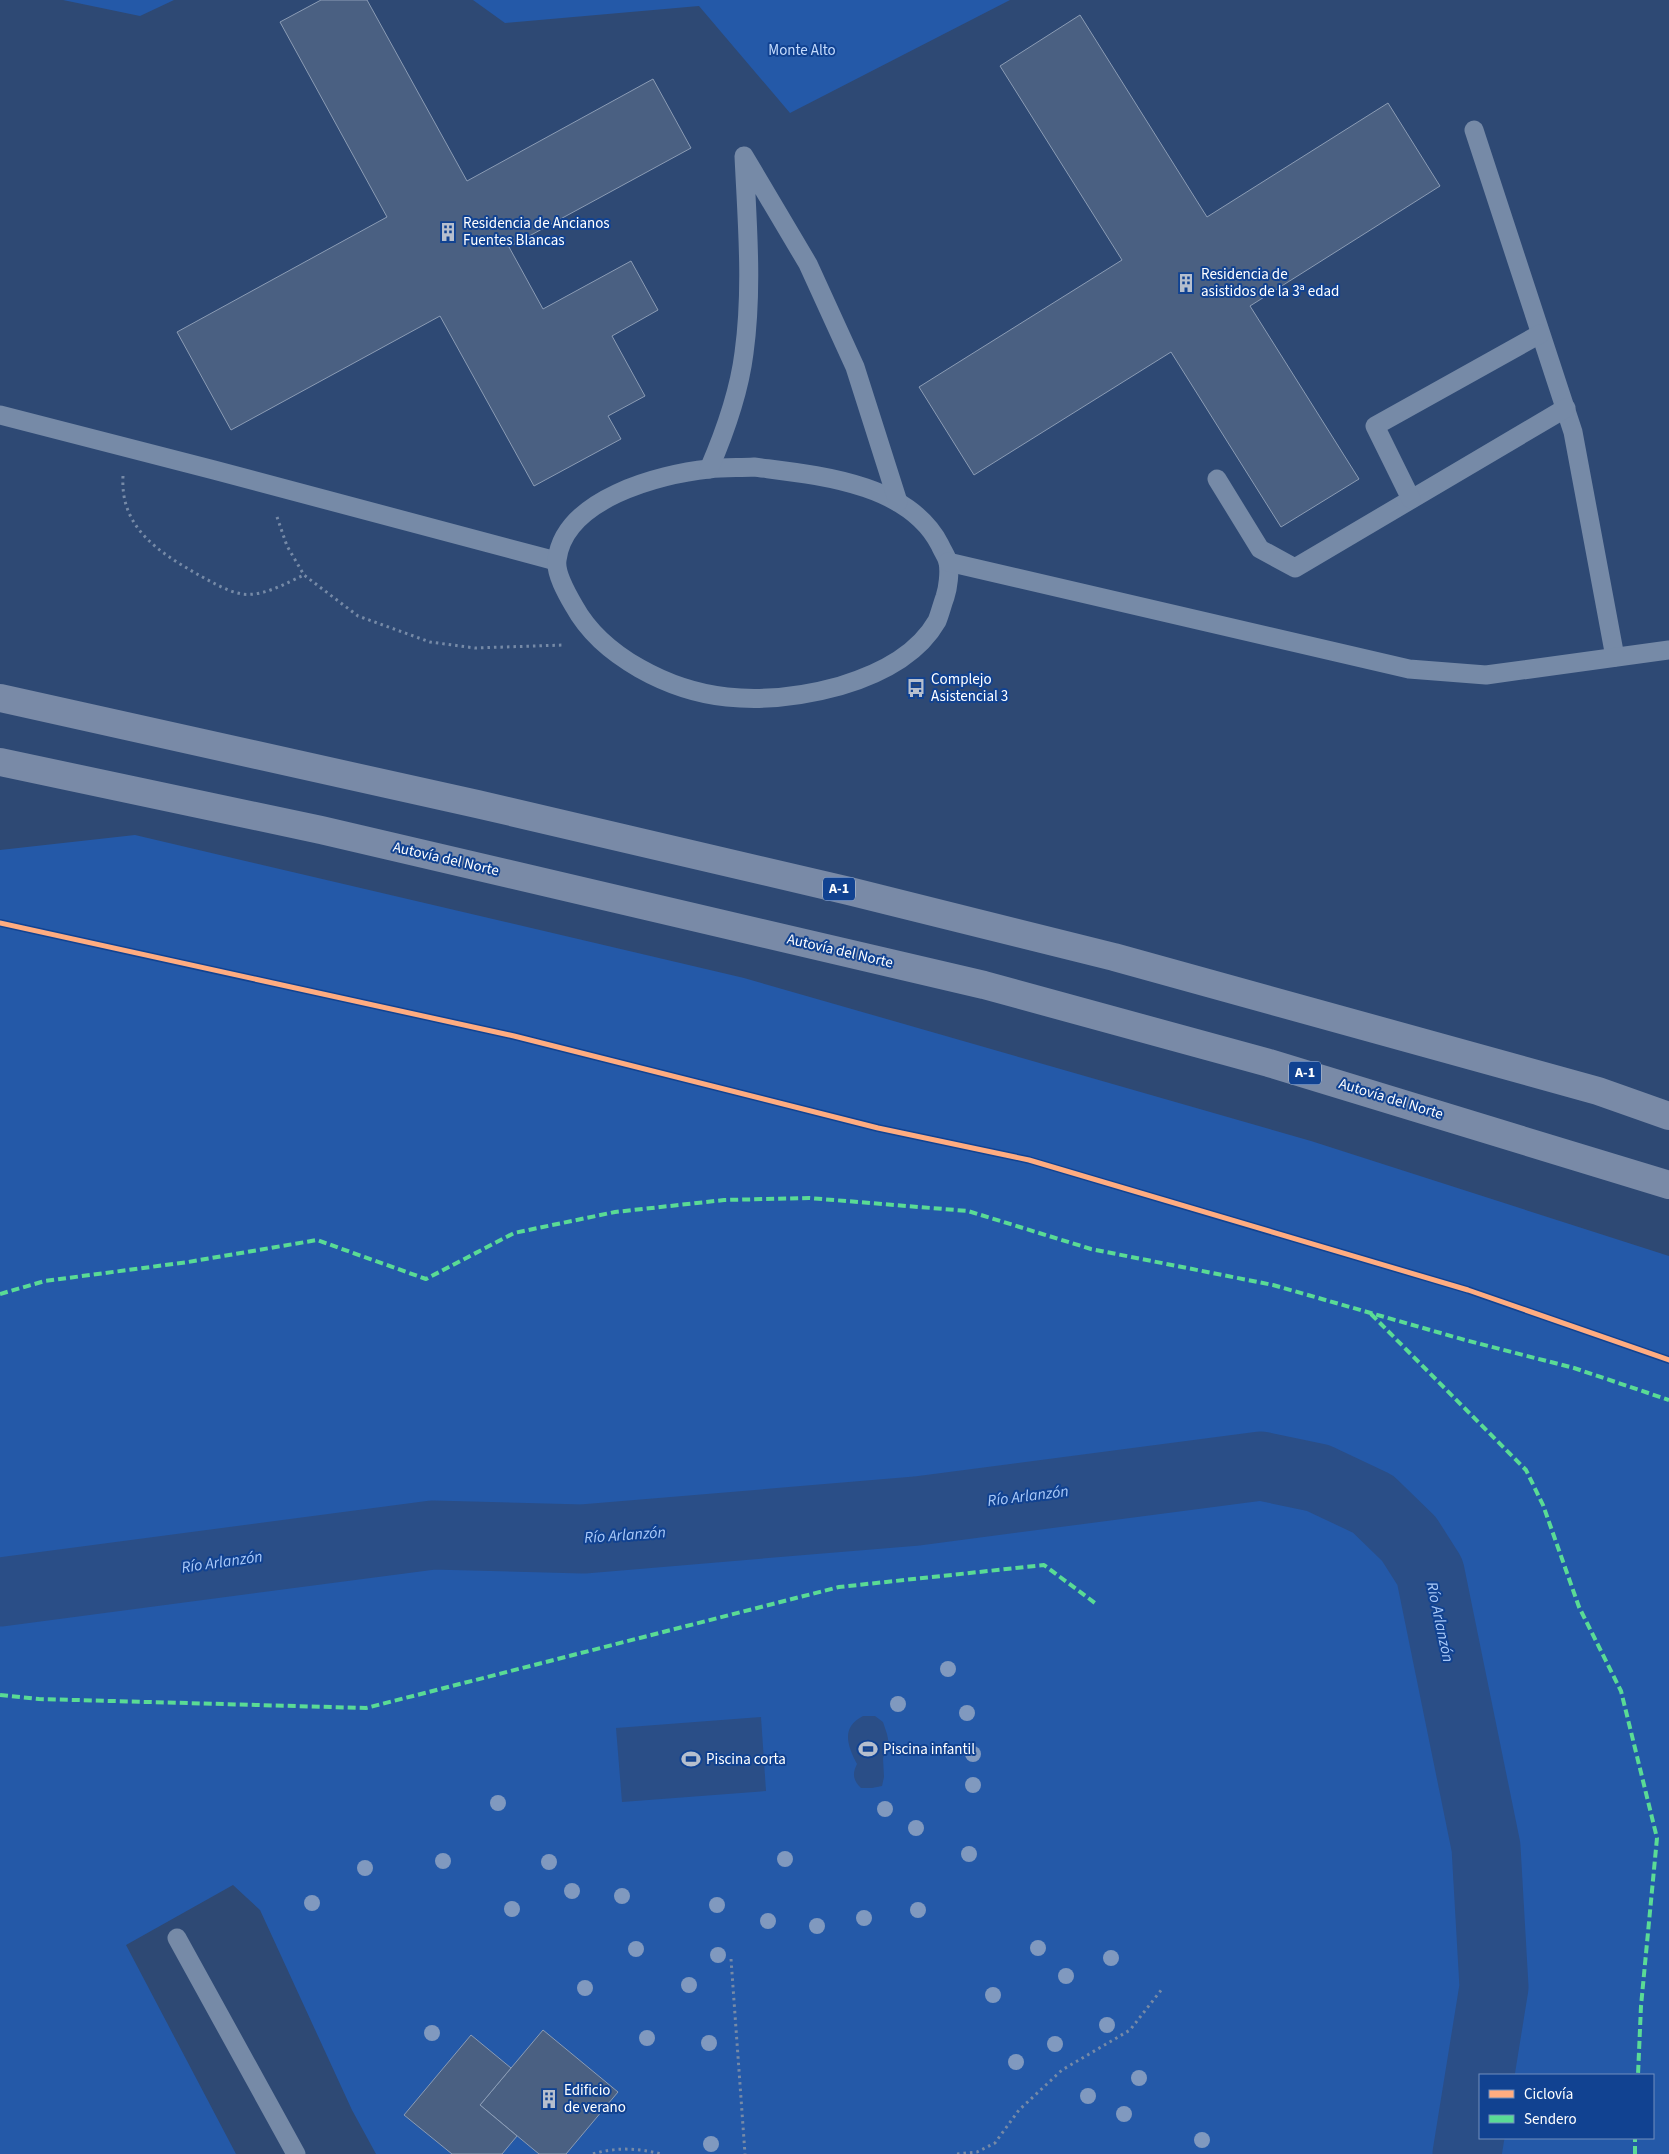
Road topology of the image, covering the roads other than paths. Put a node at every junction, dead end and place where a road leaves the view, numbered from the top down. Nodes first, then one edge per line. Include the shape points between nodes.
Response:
1 (1474, 130) dead end
2 (1540, 334) junction
3 (1566, 408) junction
4 (0, 415) edge
5 (709, 469) junction
6 (1217, 479) dead end
7 (1411, 499) junction
8 (898, 502) junction
9 (556, 561) junction
10 (948, 562) junction
11 (1669, 650) edge
12 (1615, 657) junction
13 (0, 698) edge
14 (0, 762) edge
15 (1669, 1116) edge
16 (1669, 1185) edge
17 (177, 1938) dead end
18 (296, 2154) edge

1 - 2 lane
2 - 3 lane
2 - 7 lane via 1375,426
3 - 7 lane
3 - 12 lane
4 - 9 lane
5 - 8 lane via 754,467 806,474 846,481
5 - 8 lane via 735,398 744,354 750,295 744,156 808,264 855,367
5 - 9 lane via 663,477 617,493 584,512 564,535
6 - 7 lane via 1260,549 1295,568
8 - 10 lane via 934,534
9 - 10 lane via 564,589 579,615 602,643 638,668 680,686 725,697 768,698 816,693 857,681 892,664 921,643 938,619 947,591
10 - 12 lane via 1409,669 1486,675
11 - 12 lane
13 - 15 highway, A-1 via 477,804 1067,945 1588,1088
14 - 16 highway, Autovía del Norte / A-1 via 331,833 984,985 1269,1063
17 - 18 lane

